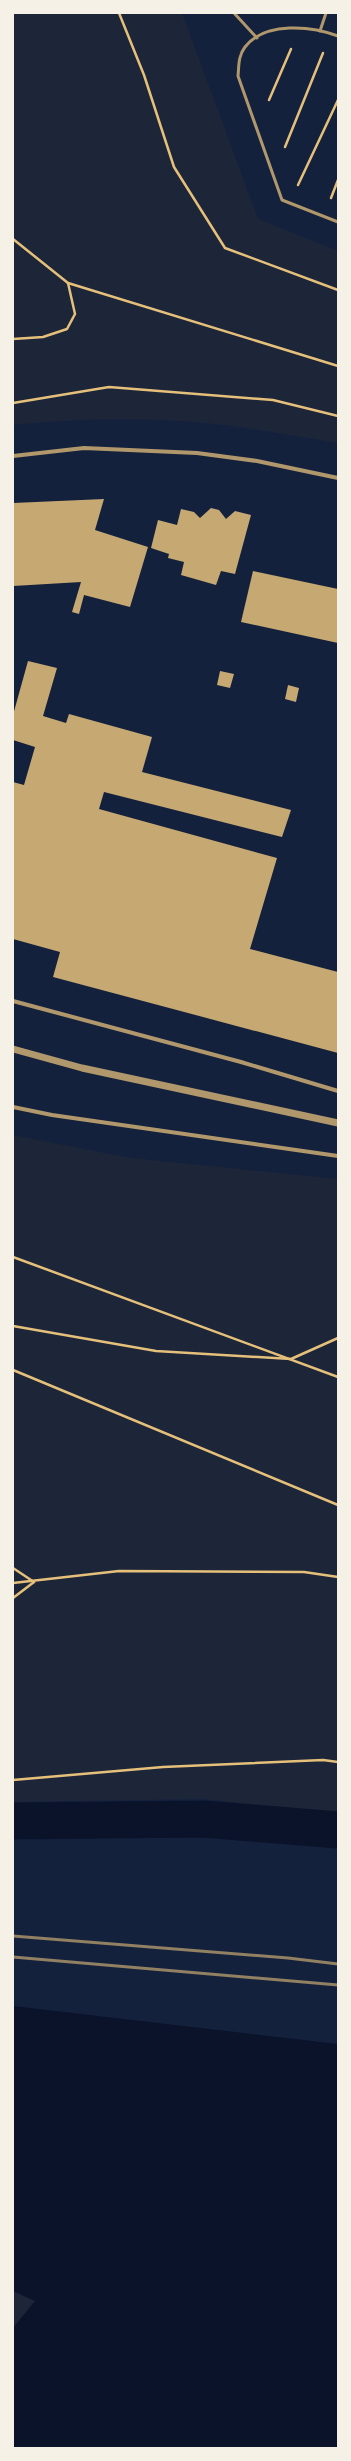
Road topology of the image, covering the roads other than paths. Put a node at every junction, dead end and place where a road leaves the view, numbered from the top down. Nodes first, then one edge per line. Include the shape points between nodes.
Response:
1 (234, 13) edge
2 (326, 13) edge
3 (320, 31) junction
4 (338, 36) edge
5 (257, 38) junction
6 (338, 222) edge
7 (13, 456) edge
8 (338, 478) edge
9 (13, 1001) edge
10 (13, 1049) edge
11 (338, 1091) edge
12 (13, 1107) edge
13 (338, 1123) edge
14 (338, 1156) edge

1 - 5 lane
2 - 3 lane
3 - 4 lane
3 - 5 lane via 282,29
5 - 6 lane via 245,46 239,57 238,76 282,200
7 - 8 street via 84,448 197,453 257,461
9 - 11 street via 241,1062
10 - 13 street via 82,1068
12 - 14 street

